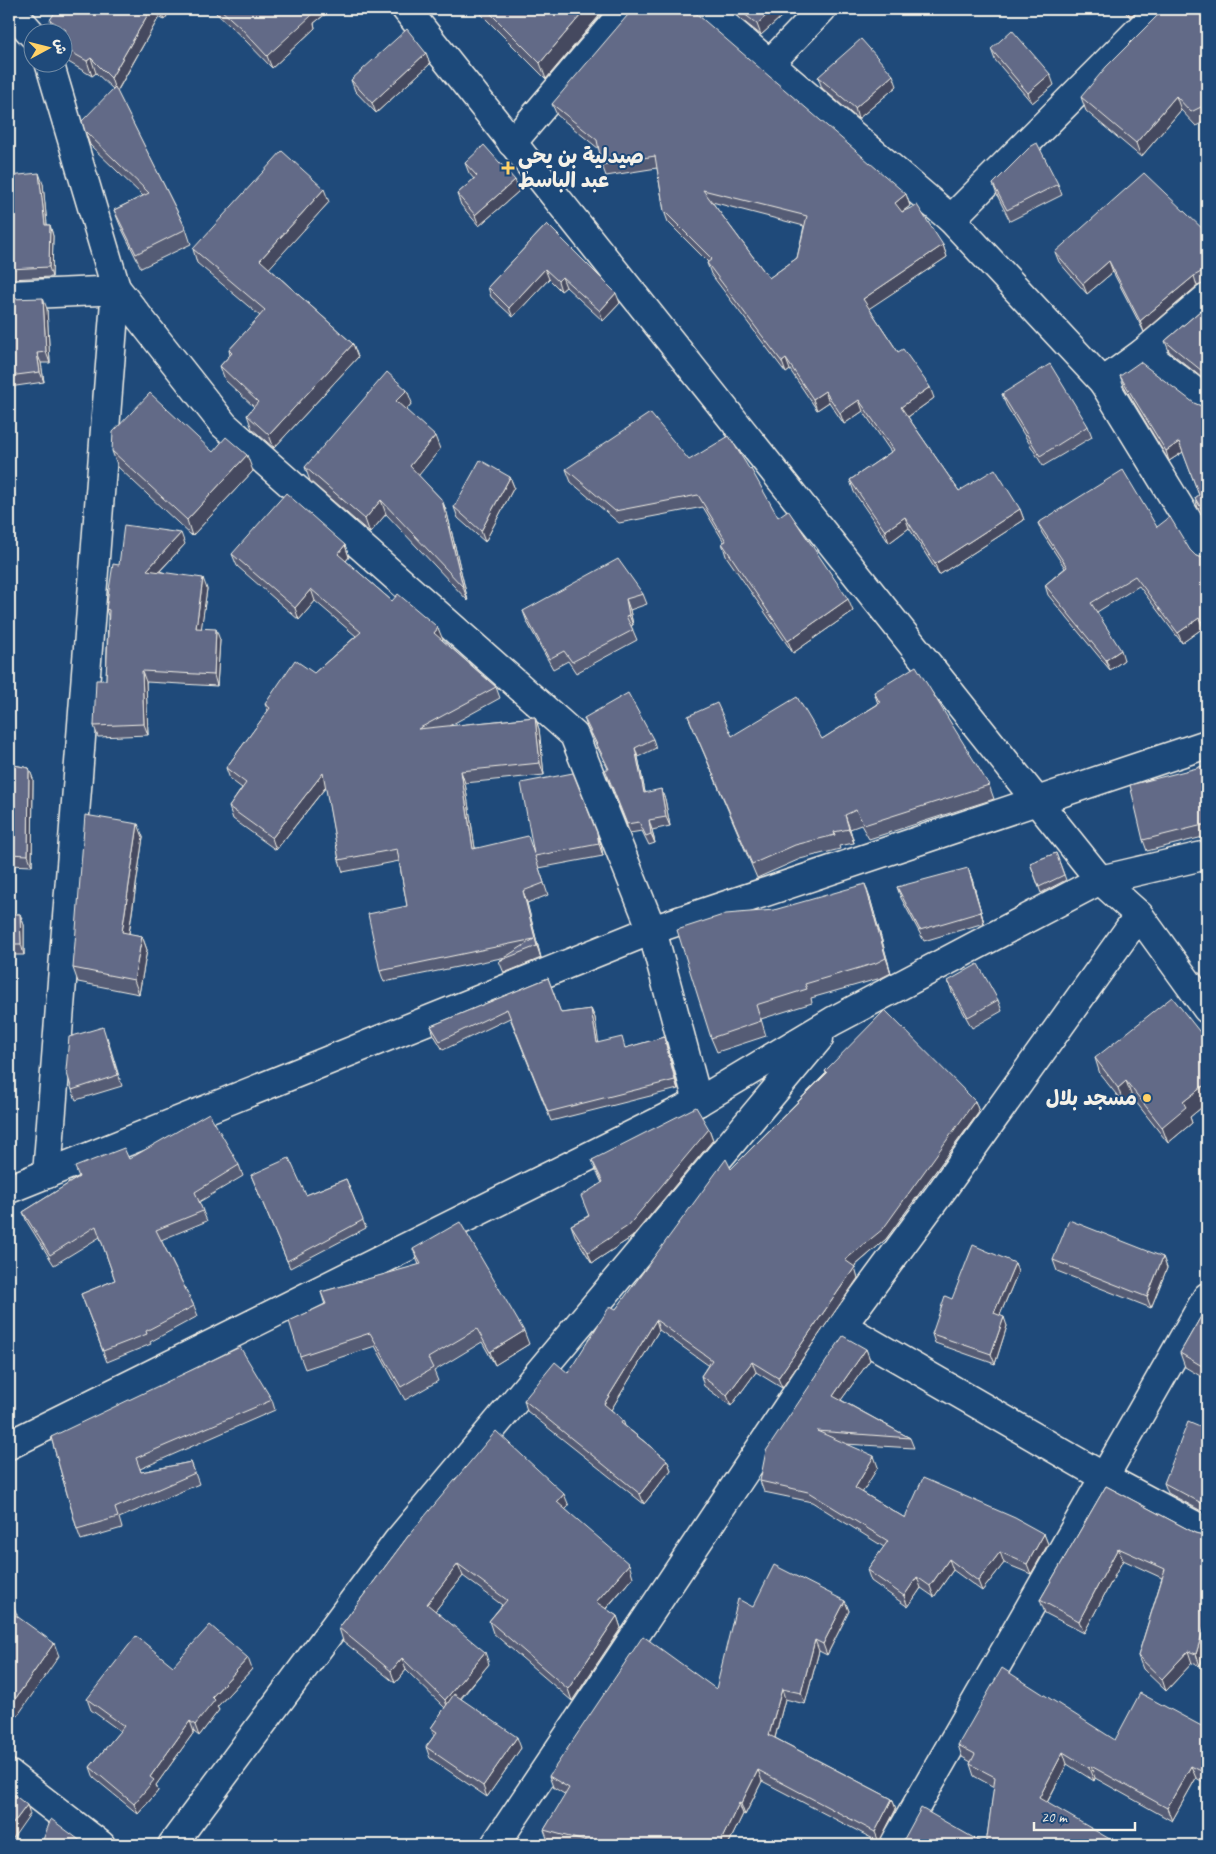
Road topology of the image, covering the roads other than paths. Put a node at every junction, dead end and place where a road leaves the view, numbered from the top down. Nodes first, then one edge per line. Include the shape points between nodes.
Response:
1 (10, 9) edge
2 (406, 9) edge
3 (626, 9) edge
4 (706, 9) edge
5 (822, 9) edge
6 (1160, 9) edge
7 (22, 23) edge
8 (770, 63) junction
9 (52, 72) edge
10 (512, 143) junction
11 (951, 219) junction
12 (116, 288) junction
13 (9, 295) edge
14 (1207, 298) edge
15 (1144, 352) junction
16 (1103, 382) junction
17 (1207, 402) edge
18 (1207, 552) edge
19 (1207, 744) edge
20 (1036, 800) junction
21 (1207, 855) edge
22 (1100, 880) junction
23 (1139, 915) junction
24 (652, 930) junction
25 (1207, 1009) edge
26 (833, 1022) junction
27 (698, 1102) junction
28 (47, 1174) junction
29 (9, 1189) edge
30 (1207, 1297) edge
31 (842, 1326) junction
32 (9, 1445) edge
33 (1104, 1477) junction
34 (1207, 1532) edge
35 (9, 1774) edge
36 (101, 1845) edge
37 (172, 1845) edge
38 (495, 1845) edge
39 (894, 1845) edge

1 - 7 street
2 - 10 street
3 - 10 street
4 - 8 street
5 - 8 street
6 - 11 street
8 - 11 street
9 - 12 street
10 - 20 street
11 - 16 street
12 - 13 street
12 - 24 street via 224,425 574,735
12 - 28 street
14 - 15 street
15 - 16 street
15 - 17 street
16 - 18 street
19 - 20 street
20 - 22 street
20 - 24 street
21 - 22 street
22 - 23 street
22 - 26 street
23 - 25 street
23 - 31 street
24 - 27 street
24 - 28 street
26 - 27 street
26 - 37 street via 397,1542
27 - 32 street
28 - 29 street
30 - 33 street
31 - 33 street
31 - 38 street
33 - 34 street
33 - 39 street
35 - 36 street

